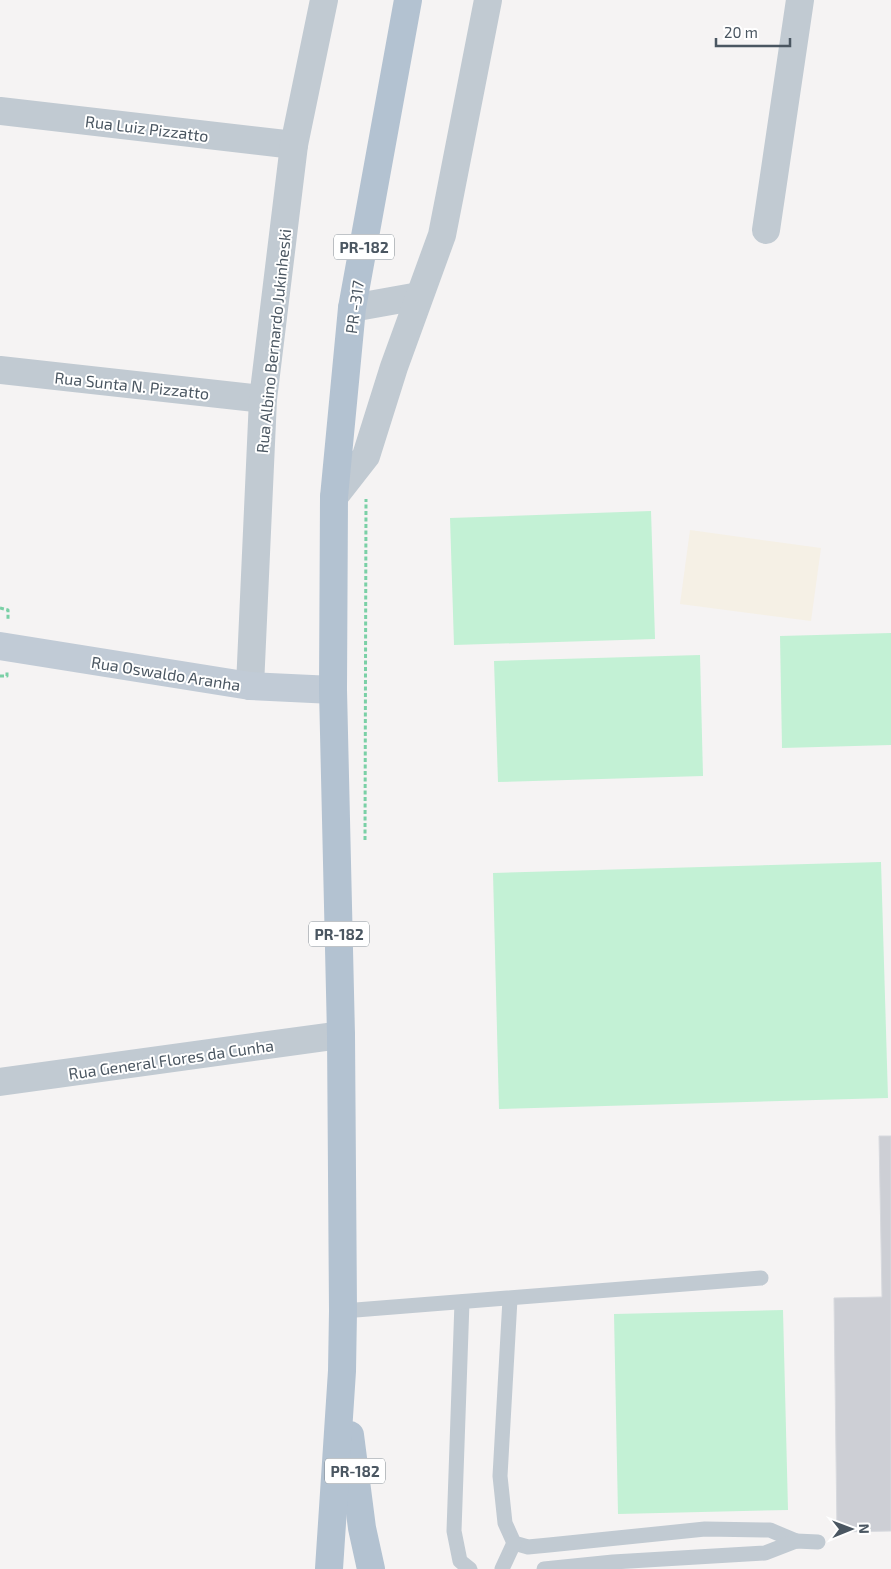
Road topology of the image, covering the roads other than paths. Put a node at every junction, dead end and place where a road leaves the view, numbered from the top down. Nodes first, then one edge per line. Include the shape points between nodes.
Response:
1 (324, 0) edge
2 (408, 0) edge
3 (488, 0) edge
4 (800, 0) edge
5 (0, 111) edge
6 (294, 145) junction
7 (766, 230) dead end
8 (419, 296) junction
9 (352, 308) junction
10 (0, 370) edge
11 (264, 399) junction
12 (334, 497) junction
13 (0, 646) edge
14 (250, 686) junction
15 (333, 690) junction
16 (342, 1035) junction
17 (0, 1082) edge
18 (761, 1278) dead end
19 (510, 1299) junction
20 (462, 1302) junction
21 (343, 1311) junction
22 (342, 1371) junction
23 (796, 1542) junction
24 (818, 1542) dead end
25 (514, 1543) junction
26 (329, 1569) edge
27 (371, 1569) edge
28 (470, 1569) edge
29 (502, 1569) edge
30 (544, 1569) edge

1 - 6 street, Rua Albino Bernardo Jukinheski
2 - 9 main road, PR -317 / PR-182
3 - 8 street via 442,235
4 - 7 street
5 - 6 street, Rua Luiz Pizzatto
6 - 11 street, Rua Albino Bernardo Jukinheski
8 - 9 street
8 - 12 street via 366,456
9 - 12 main road, PR -317 / PR-182
10 - 11 street, Rua Sunta N. Pizzatto
11 - 14 street, Rua Albino Bernardo Jukinheski
12 - 15 main road, PR-182 / PR-182
13 - 14 street, Rua Oswaldo Aranha
14 - 15 street, Rua Oswaldo Aranha
15 - 16 main road, PR-182 / PR-182
16 - 17 street, Rua General Flores da Cunha
16 - 21 main road, PR-182 / PR-182
18 - 19 lane
19 - 20 lane
19 - 25 lane via 500,1476 505,1524
20 - 21 lane
20 - 28 lane via 454,1532 460,1561
21 - 22 main road, PR-182 / PR-182
22 - 26 main road, PR-182
22 - 27 main road, PR-182 via 362,1528
23 - 24 lane
23 - 25 lane via 770,1530 705,1529 549,1545
23 - 30 lane via 765,1553
25 - 29 lane

